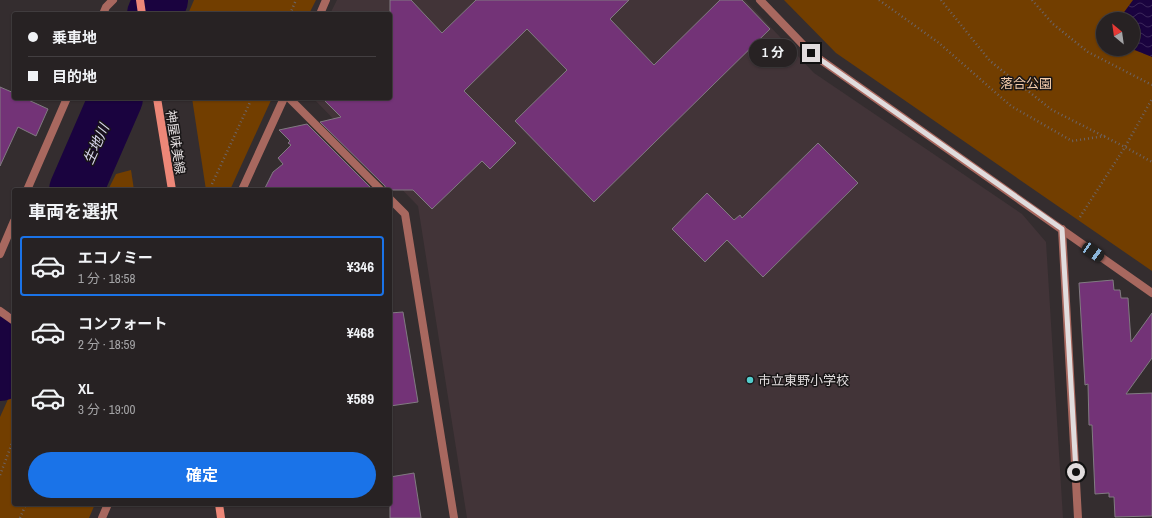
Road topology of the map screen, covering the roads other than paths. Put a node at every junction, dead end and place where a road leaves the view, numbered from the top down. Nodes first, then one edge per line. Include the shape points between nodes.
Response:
1 (113, 0) edge
2 (140, 0) edge
3 (326, 0) edge
4 (760, 0) edge
5 (104, 12) edge
6 (142, 12) edge
7 (321, 12) edge
8 (66, 100) edge
9 (156, 100) edge
10 (283, 100) edge
11 (291, 100) edge
12 (28, 188) edge
13 (172, 188) edge
14 (243, 188) edge
15 (379, 188) edge
16 (392, 201) edge
17 (12, 226) edge
18 (1062, 229) junction
19 (0, 254) edge
20 (1152, 293) edge
21 (0, 311) edge
22 (11, 319) edge
23 (107, 506) edge
24 (219, 506) edge
25 (102, 518) edge
26 (222, 518) edge
27 (454, 518) edge
28 (1078, 518) edge

1 - 5 street
2 - 6 main road
3 - 7 street
4 - 18 street via 811,53
8 - 12 street
9 - 13 main road, 神屋味美線
10 - 14 street
11 - 15 street
16 - 27 street via 405,214
17 - 19 street
18 - 20 street
18 - 28 street
21 - 22 street
23 - 25 street
24 - 26 main road

